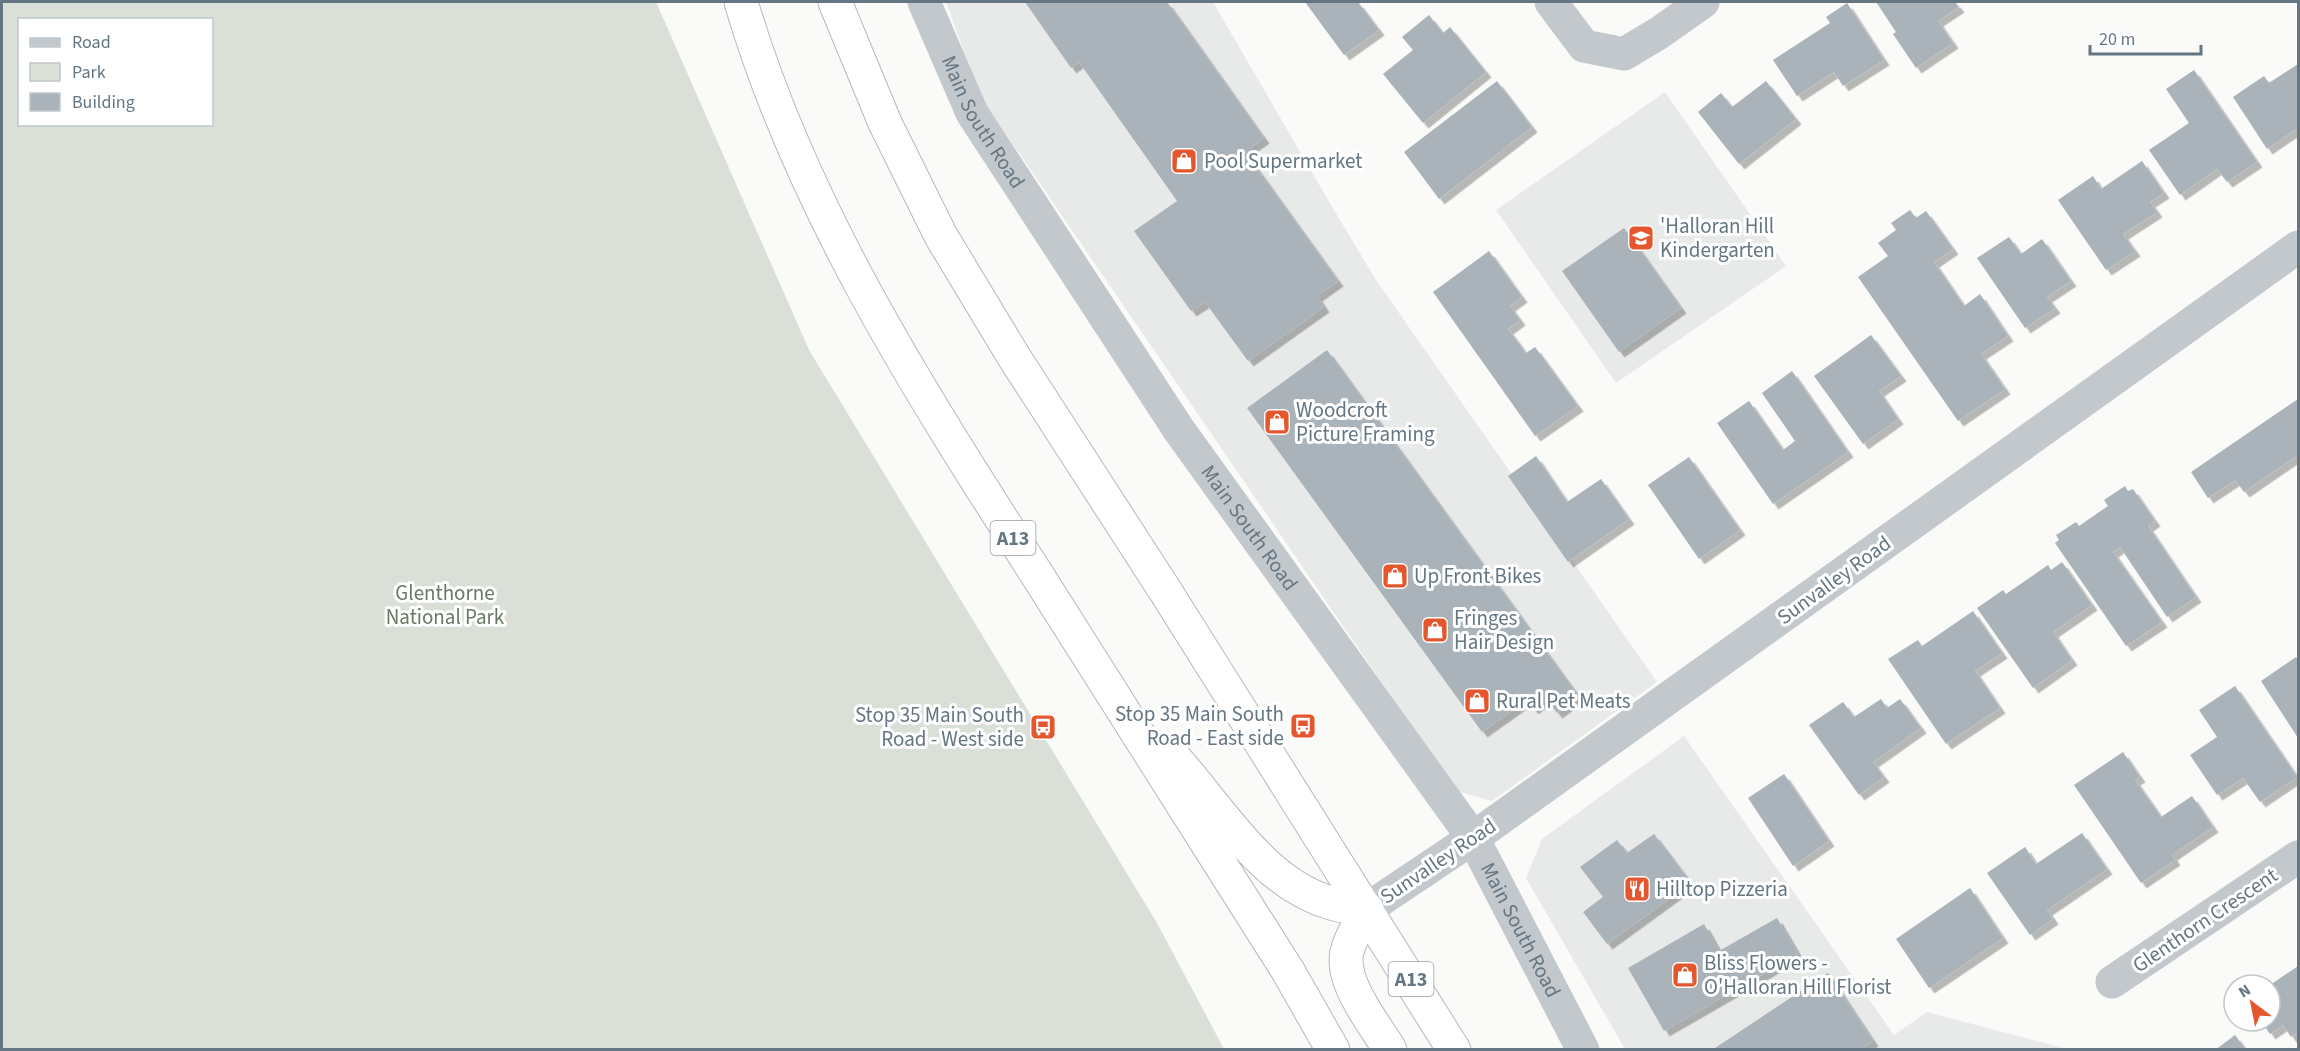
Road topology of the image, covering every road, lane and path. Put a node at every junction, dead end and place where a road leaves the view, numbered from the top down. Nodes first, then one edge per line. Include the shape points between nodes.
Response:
1 (741, 2) edge
2 (835, 2) edge
3 (924, 2) edge
4 (1551, 2) edge
5 (1703, 2) edge
6 (2298, 248) edge
7 (1110, 690) junction
8 (1473, 838) junction
9 (2298, 857) edge
10 (1367, 909) junction
11 (2112, 982) dead end
12 (1333, 1050) edge
13 (1390, 1050) edge
14 (1454, 1050) edge
15 (1583, 1050) edge

1 - 7 highway, A13 via 770,90 804,172 863,288 928,404
2 - 10 highway, A13 via 885,123 940,236
3 - 8 street, Main South Road via 972,113 1179,430
4 - 5 street via 1584,46 1624,54
6 - 8 street, Sunvalley Road
7 - 10 highway via 1270,869 1323,900
7 - 12 highway, A13 via 1288,971
8 - 10 street, Sunvalley Road
8 - 15 street, Main South Road
9 - 11 street, Glenthorn Crescent
10 - 13 highway via 1347,949 1346,970 1351,986
10 - 14 highway, A13

